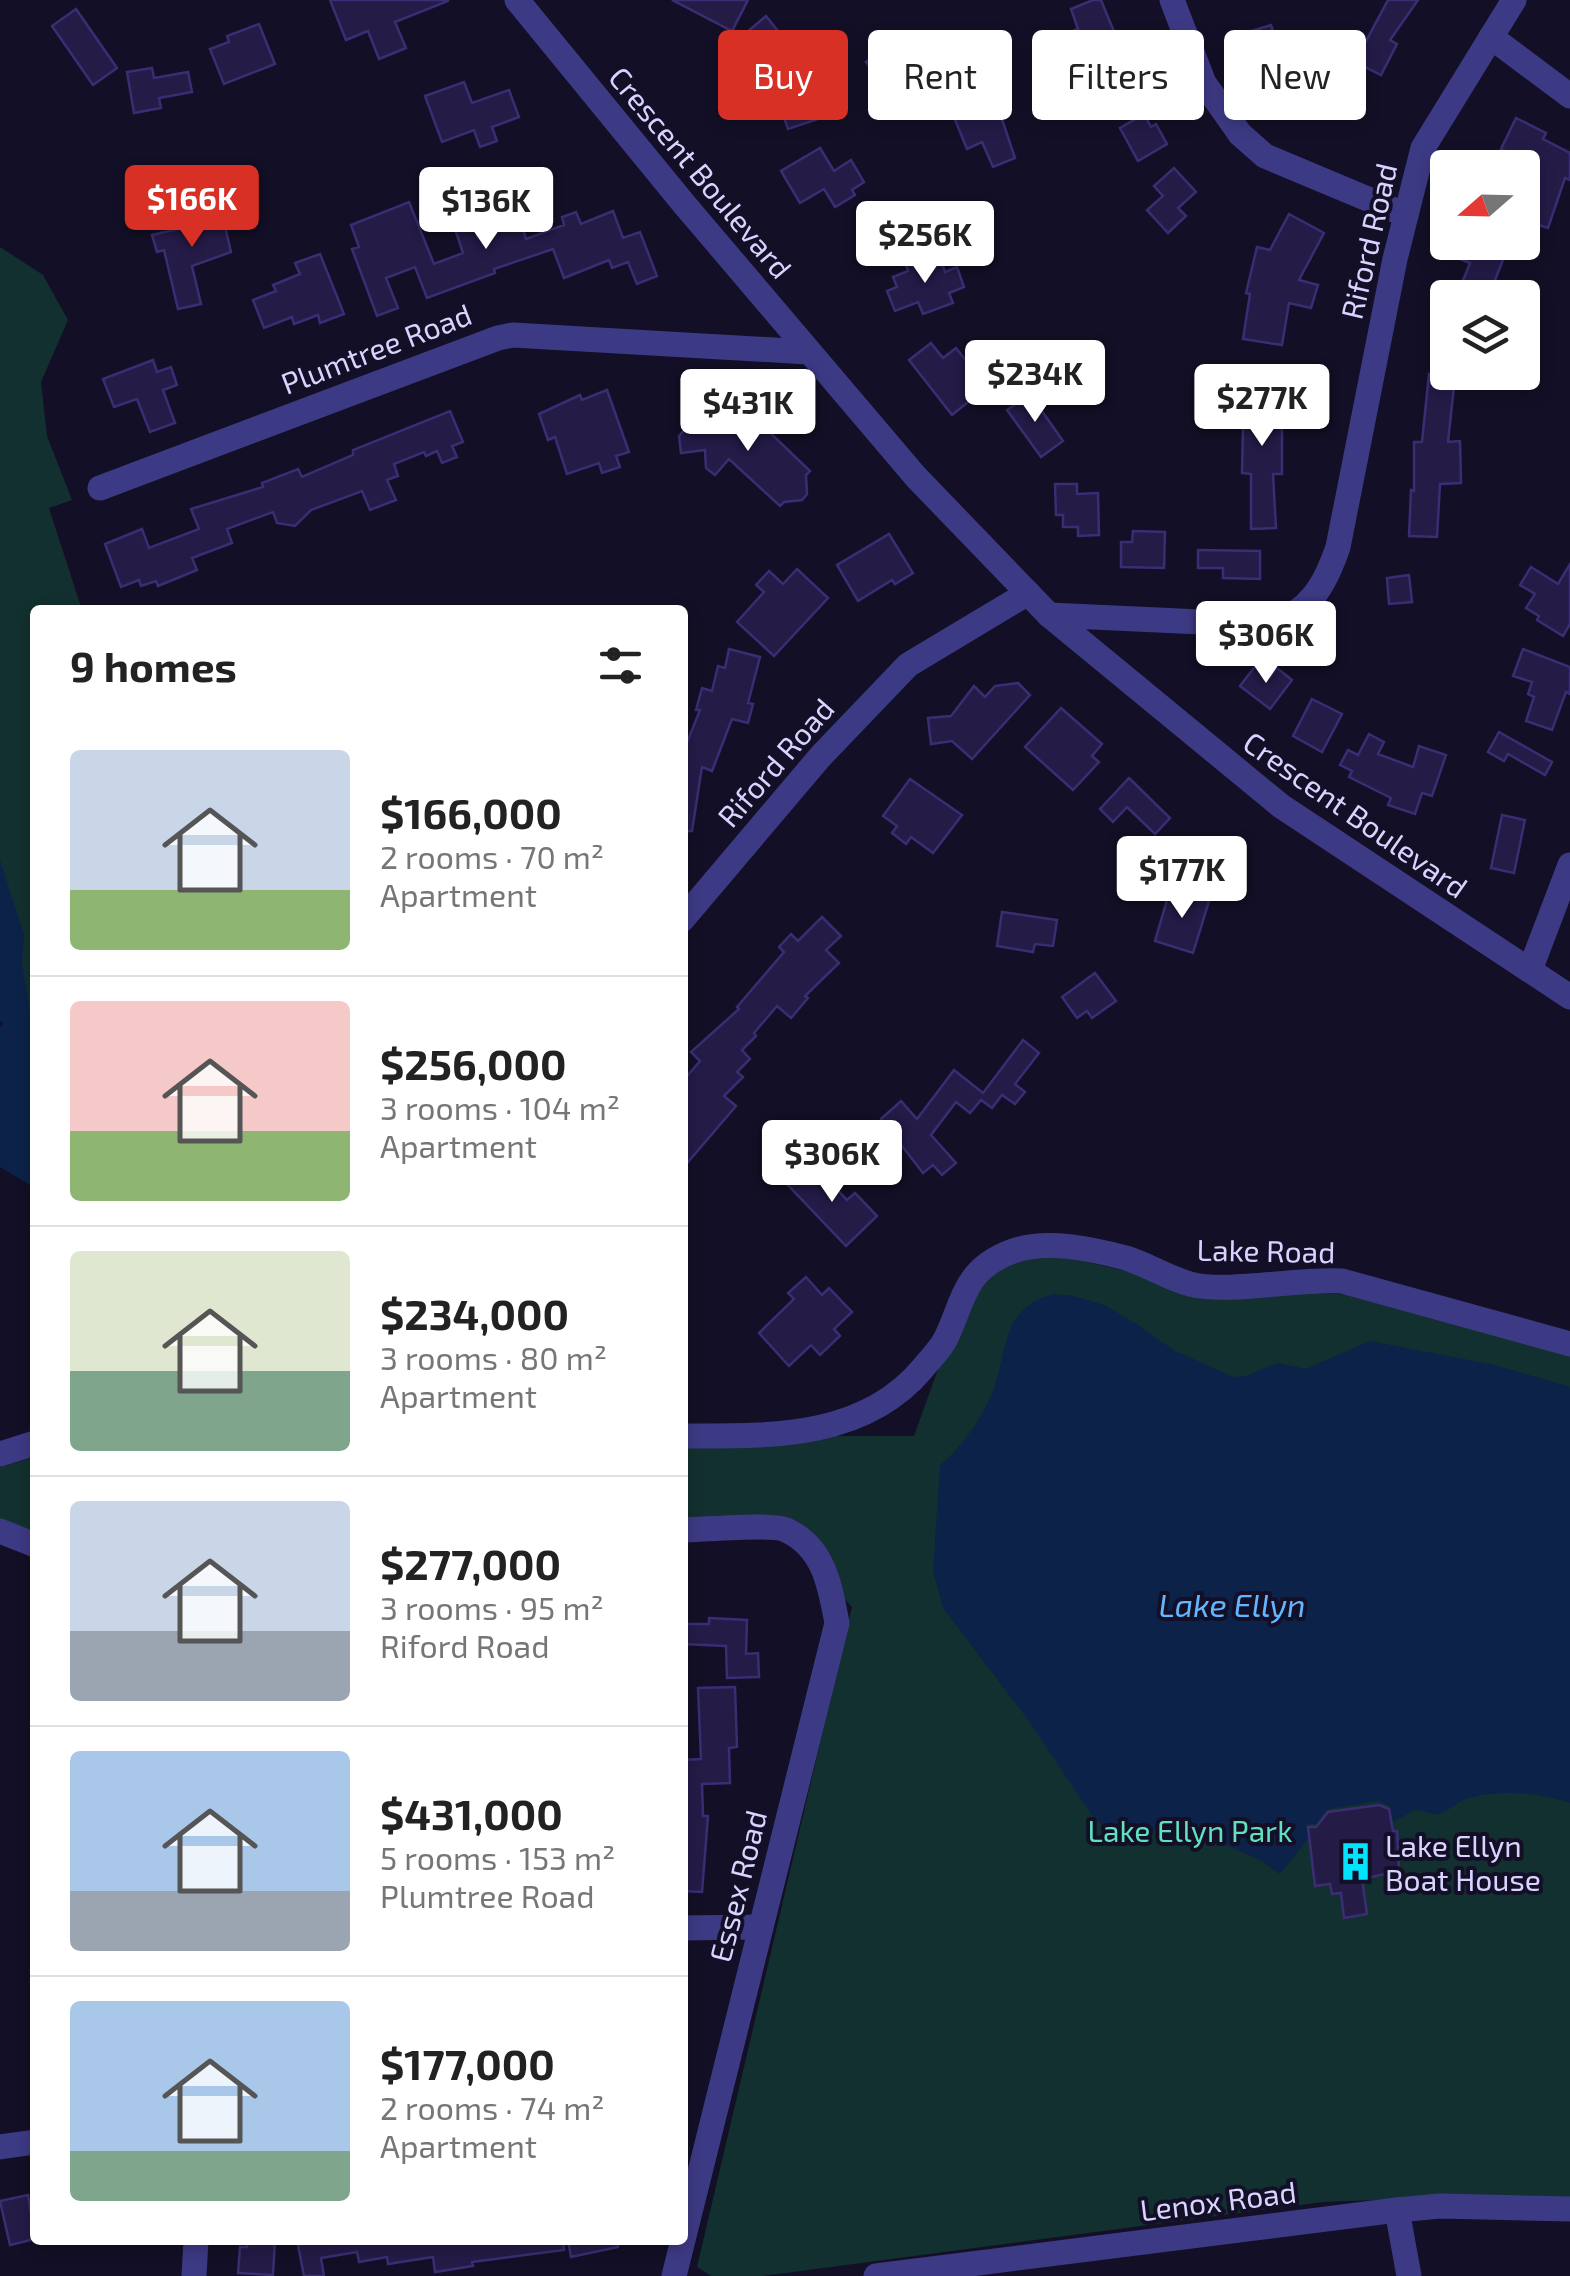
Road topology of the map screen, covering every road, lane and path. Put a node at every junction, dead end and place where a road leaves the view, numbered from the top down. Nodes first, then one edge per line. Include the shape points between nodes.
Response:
1 (518, 0) edge
2 (1172, 0) edge
3 (1514, 0) edge
4 (1492, 36) junction
5 (1570, 96) edge
6 (1406, 216) junction
7 (808, 352) junction
8 (100, 488) dead end
9 (1028, 593) junction
10 (1049, 614) junction
11 (1570, 865) edge
12 (688, 913) edge
13 (1530, 970) junction
14 (1570, 996) edge
15 (1570, 1344) edge
16 (688, 1436) edge
17 (30, 1445) edge
18 (0, 1454) edge
19 (688, 1530) edge
20 (0, 1531) edge
21 (30, 1542) edge
22 (760, 1927) junction
23 (688, 1928) edge
24 (30, 2143) edge
25 (0, 2146) edge
26 (1570, 2209) edge
27 (1397, 2210) junction
28 (688, 2219) edge
29 (196, 2245) edge
30 (682, 2245) edge
31 (194, 2276) edge
32 (674, 2276) edge
33 (876, 2276) edge
34 (1409, 2276) edge

1 - 7 street, Crescent Boulevard
2 - 6 street via 1204,83 1240,134 1265,156
3 - 4 street, Riford Road
4 - 5 street
4 - 6 street, Riford Road via 1423,148
6 - 10 street, Riford Road via 1338,546 1326,582 1306,606 1266,625
7 - 8 street, Plumtree Road via 498,338
7 - 9 street, Crescent Boulevard
9 - 10 street, Crescent Boulevard
9 - 12 street, Riford Road via 908,665 820,756
10 - 13 street, Crescent Boulevard via 1281,806
11 - 13 street
13 - 14 street, Crescent Boulevard
15 - 16 street, Lake Road via 1342,1281 1209,1287 1126,1258 1046,1244 1013,1251 983,1268 963,1291 946,1341 913,1380 877,1406 832,1427 770,1436
17 - 18 street
19 - 22 street, Essex Road via 784,1528 816,1554 829,1579 836,1623
20 - 21 street
22 - 23 street
22 - 28 street, Essex Road
24 - 25 street
26 - 27 street, Lenox Road
27 - 33 street, Lenox Road
27 - 34 street
29 - 31 street
30 - 32 street, Essex Road

